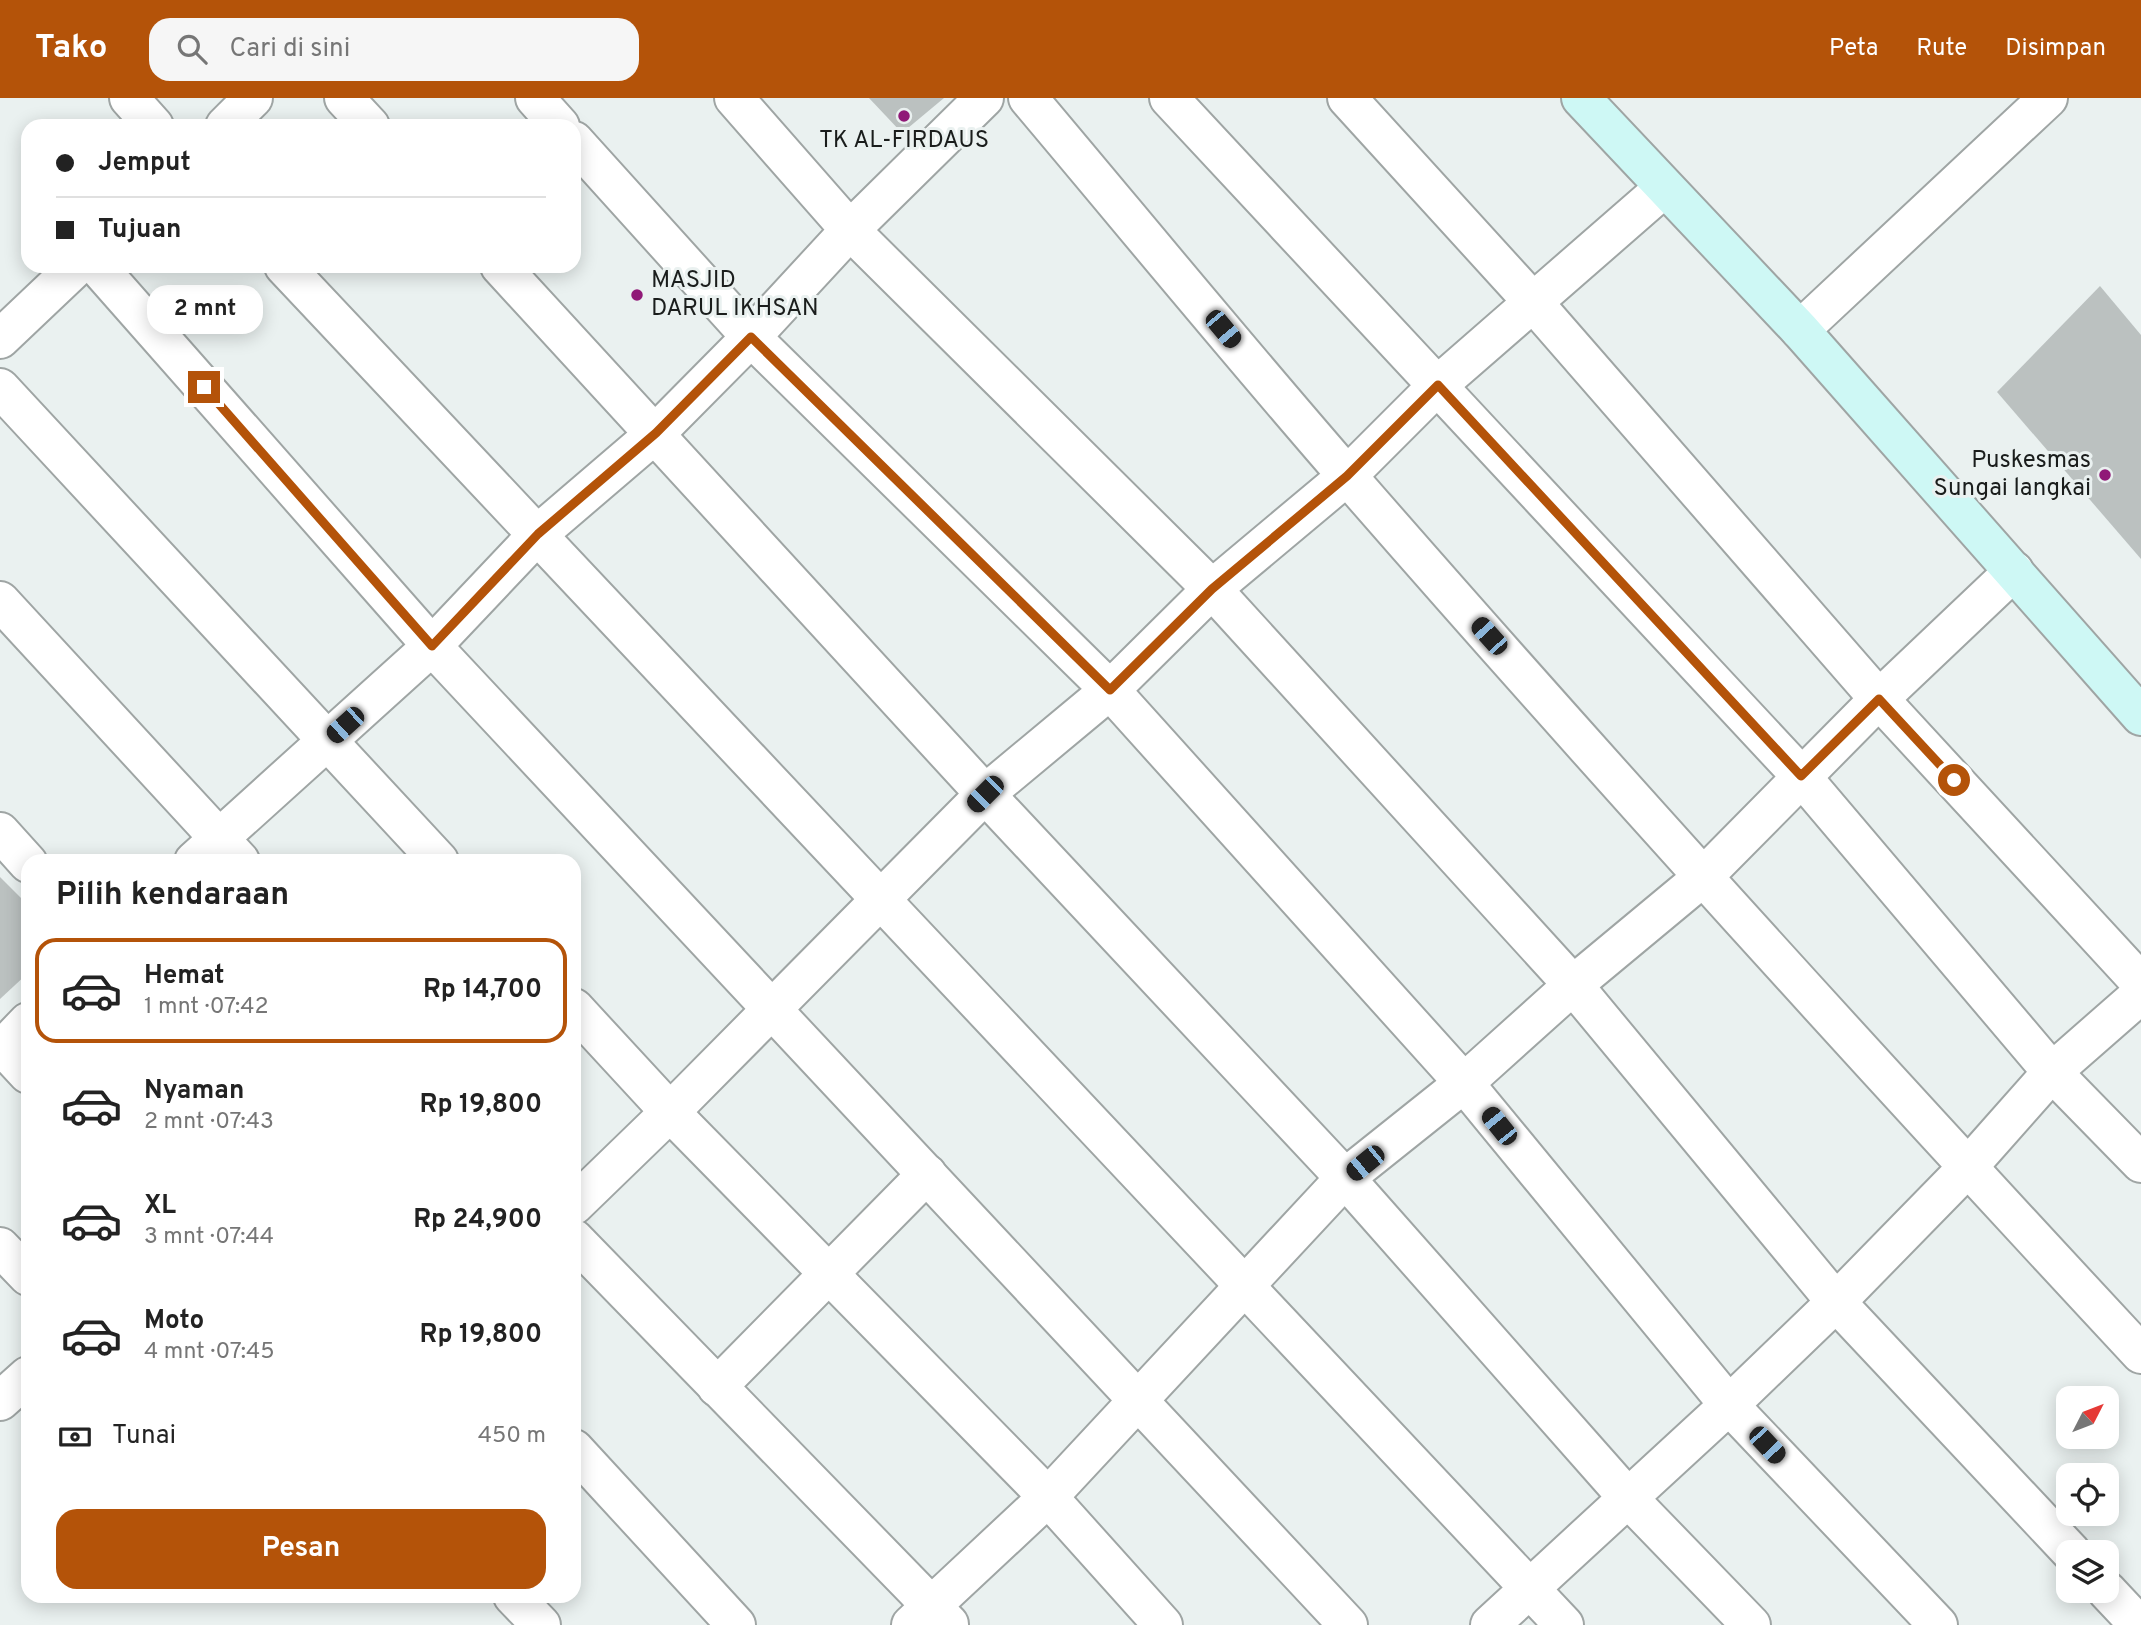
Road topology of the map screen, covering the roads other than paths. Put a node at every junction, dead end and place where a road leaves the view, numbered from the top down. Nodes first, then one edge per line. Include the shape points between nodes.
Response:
1 (129, 98) edge
2 (253, 98) edge
3 (344, 98) edge
4 (535, 98) edge
5 (734, 98) edge
6 (984, 98) edge
7 (1028, 98) edge
8 (1169, 98) edge
9 (1347, 98) edge
10 (1581, 98) edge
11 (2048, 98) edge
12 (148, 119) edge
13 (232, 119) edge
14 (364, 119) edge
15 (554, 119) edge
16 (581, 149) edge
17 (1664, 188) junction
18 (850, 230) junction
19 (70, 273) edge
20 (103, 273) edge
21 (292, 273) edge
22 (507, 273) edge
23 (1532, 301) junction
24 (1800, 330) junction
25 (751, 337) junction
26 (0, 339) edge
27 (1438, 385) junction
28 (0, 387) edge
29 (656, 433) junction
30 (1347, 476) junction
31 (538, 534) junction
32 (2014, 571) junction
33 (1212, 589) junction
34 (0, 601) edge
35 (432, 646) junction
36 (1110, 690) junction
37 (1879, 699) junction
38 (2141, 716) edge
39 (328, 740) junction
40 (1801, 776) junction
41 (985, 794) junction
42 (0, 832) edge
43 (218, 853) edge
44 (433, 854) edge
45 (21, 855) edge
46 (1703, 877) junction
47 (881, 899) junction
48 (2141, 983) edge
49 (1573, 985) junction
50 (2141, 994) edge
51 (772, 1009) junction
52 (581, 1016) edge
53 (2052, 1072) junction
54 (1464, 1083) junction
55 (670, 1112) junction
56 (2141, 1163) edge
57 (1967, 1168) junction
58 (926, 1174) junction
59 (1345, 1178) junction
60 (581, 1198) edge
61 (0, 1247) edge
62 (581, 1247) edge
63 (21, 1269) edge
64 (829, 1274) junction
65 (1245, 1286) junction
66 (1836, 1302) junction
67 (2141, 1354) edge
68 (21, 1382) edge
69 (718, 1387) junction
70 (0, 1401) edge
71 (1138, 1401) junction
72 (1729, 1405) junction
73 (581, 1457) edge
74 (1048, 1497) junction
75 (1628, 1498) junction
76 (2060, 1540) edge
77 (1530, 1588) junction
78 (520, 1603) edge
79 (2118, 1603) edge
80 (931, 1619) edge
81 (541, 1625) edge
82 (736, 1625) edge
83 (1163, 1625) edge
84 (1348, 1625) edge
85 (1490, 1625) edge
86 (1564, 1625) edge
87 (1751, 1625) edge
88 (1938, 1625) edge
89 (2139, 1625) edge

1 - 12 street
2 - 13 street
3 - 14 street
4 - 15 street
5 - 18 street
6 - 18 street
7 - 30 street
8 - 27 street
9 - 23 street
10 - 17 street
11 - 24 street
16 - 25 street
17 - 23 street
17 - 24 street
18 - 25 street
18 - 33 street
19 - 26 street
20 - 35 street
21 - 31 street
22 - 29 street
23 - 27 street
23 - 37 street
24 - 32 street
25 - 29 street
25 - 36 street
27 - 30 street
27 - 40 street
28 - 39 street
29 - 31 street
29 - 41 street
30 - 33 street
30 - 46 street
31 - 35 street
31 - 47 street
32 - 37 street
32 - 38 street
33 - 36 street
33 - 49 street
34 - 43 street
35 - 39 street
35 - 51 street
36 - 41 street
36 - 54 street
37 - 40 street
37 - 48 street
39 - 43 street
39 - 44 street
40 - 46 street
40 - 53 street
41 - 47 street
41 - 59 street
42 - 45 street
46 - 49 street
46 - 57 street
47 - 51 street
47 - 65 street
49 - 54 street
49 - 66 street
50 - 53 street
51 - 55 street
51 - 58 street
52 - 55 street
53 - 56 street
53 - 57 street
54 - 59 street
54 - 72 street
55 - 60 street
55 - 64 street
57 - 66 street
57 - 67 street
58 - 64 street
58 - 71 street
59 - 65 street
59 - 75 street
61 - 63 street
62 - 69 street
64 - 69 street
64 - 74 street
65 - 71 street
65 - 77 street
66 - 72 street
66 - 76 street
68 - 70 street
69 - 80 street
71 - 74 street
71 - 84 street
72 - 75 street
72 - 88 street
73 - 82 street
74 - 80 street
74 - 83 street
75 - 77 street
75 - 87 street
77 - 85 street
77 - 86 street
78 - 81 street
79 - 89 street

